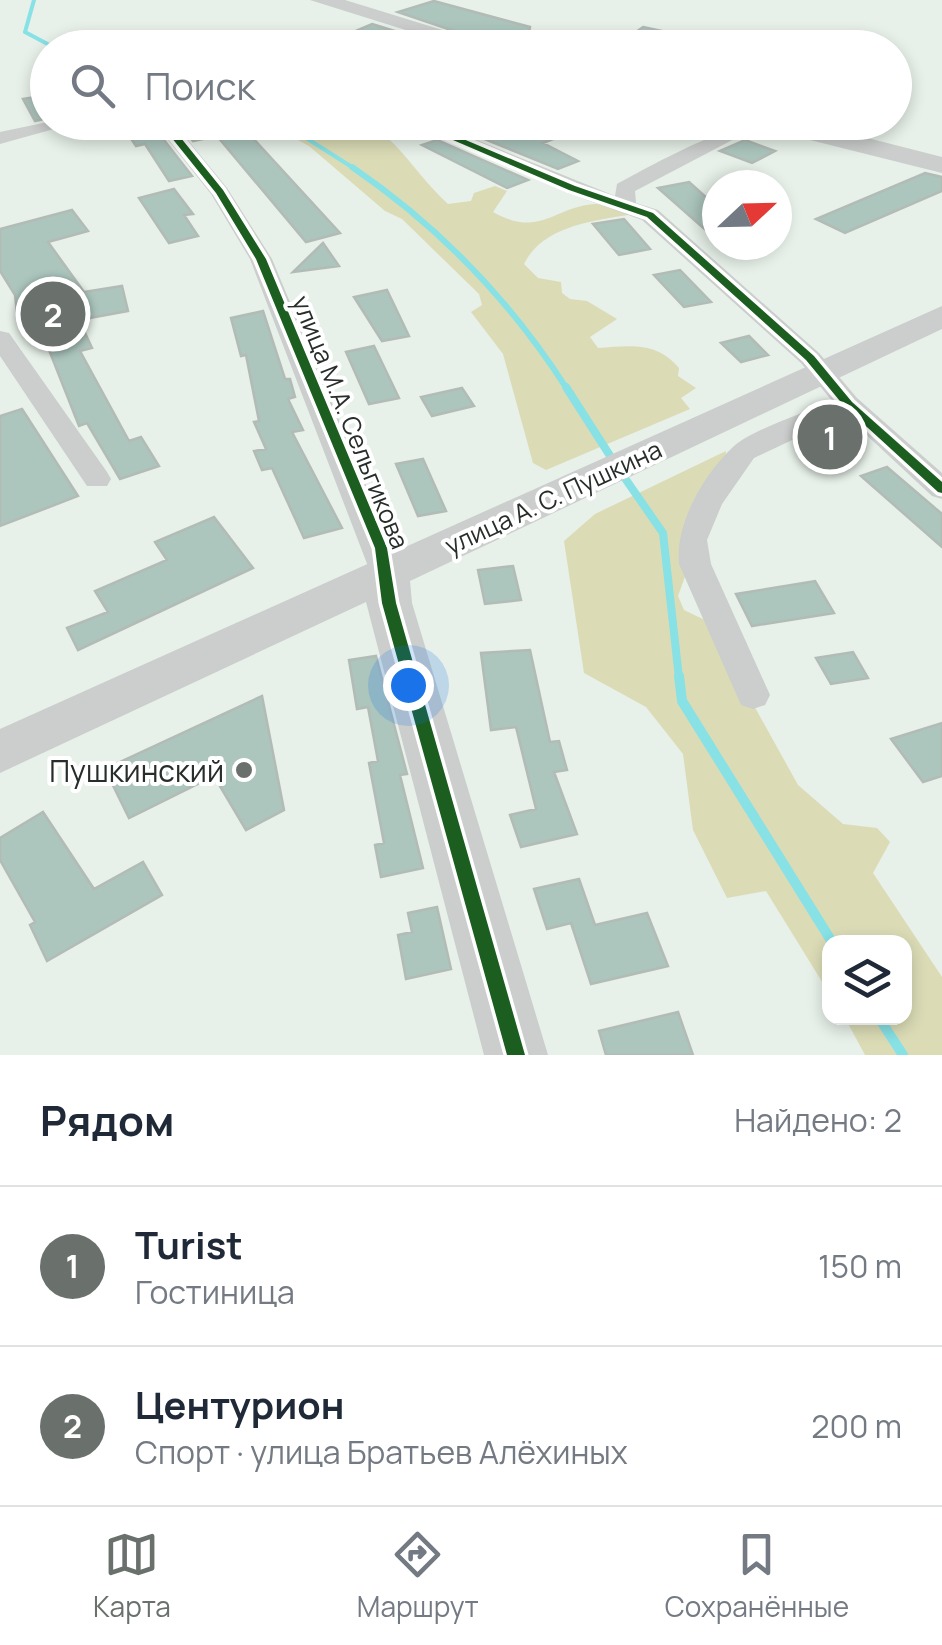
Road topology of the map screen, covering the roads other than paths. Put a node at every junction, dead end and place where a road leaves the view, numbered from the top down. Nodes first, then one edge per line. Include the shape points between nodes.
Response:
1 (320, 0) edge
2 (426, 30) edge
3 (30, 131) edge
4 (0, 138) edge
5 (178, 140) edge
6 (458, 140) edge
7 (718, 140) edge
8 (841, 140) edge
9 (942, 165) edge
10 (626, 205) junction
11 (942, 316) edge
12 (0, 338) edge
13 (820, 370) junction
14 (848, 404) junction
15 (97, 479) dead end
16 (942, 489) edge
17 (387, 574) junction
18 (754, 696) dead end
19 (0, 752) edge
20 (516, 1055) edge

1 - 2 main road
3 - 4 street
5 - 17 street, улица М.А. Сельгикова via 261,258
6 - 10 street
7 - 10 street via 624,188
8 - 9 main road
10 - 13 street via 650,215
11 - 13 main road, улица А. С. Пушкина
12 - 15 street
13 - 14 street
13 - 17 main road, улица А. С. Пушкина
14 - 16 street
14 - 18 street via 744,452 708,502 692,540 694,564
17 - 19 main road, улица А. С. Пушкина
17 - 20 main road, улица М.А. Сельгикова via 389,603

